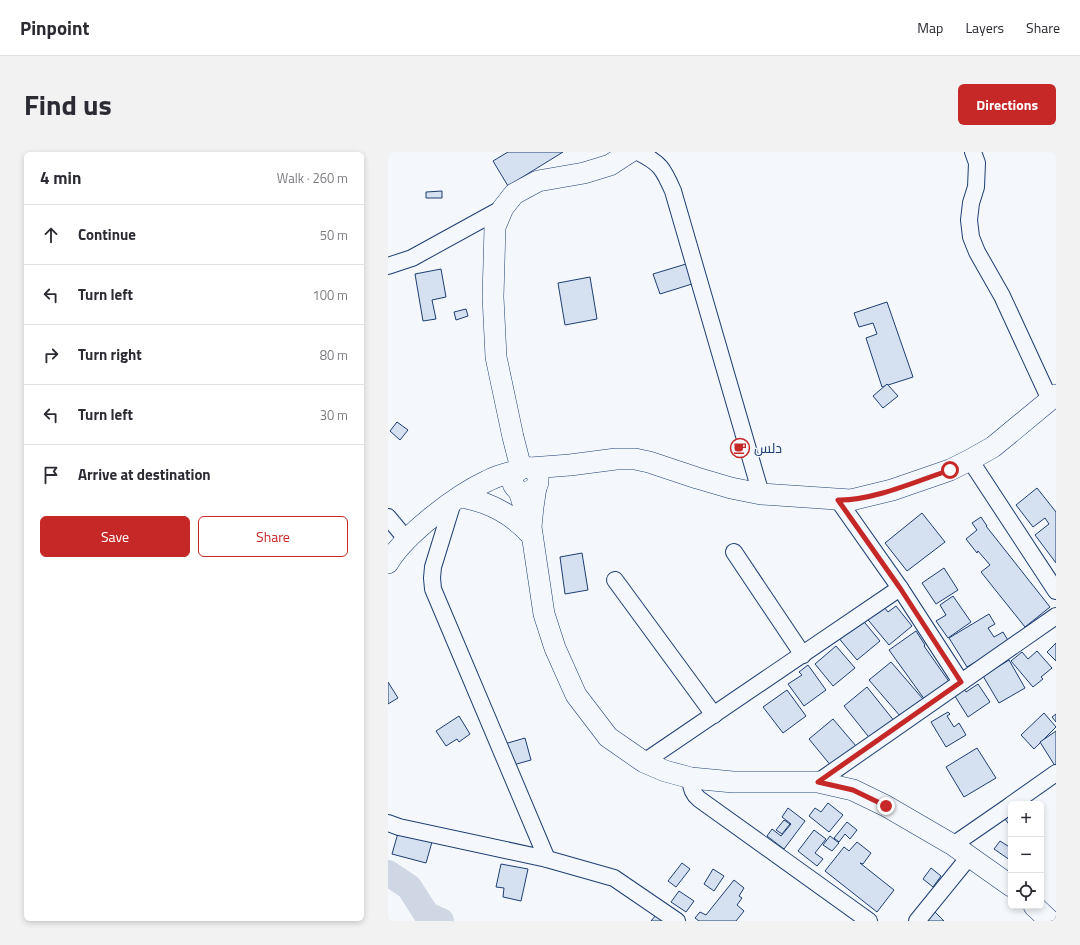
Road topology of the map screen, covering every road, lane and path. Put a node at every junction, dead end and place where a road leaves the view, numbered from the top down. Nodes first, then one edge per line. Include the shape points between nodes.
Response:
1 (630, 152) edge
2 (638, 152) edge
3 (973, 152) edge
4 (503, 208) junction
5 (388, 266) edge
6 (1053, 397) edge
7 (970, 460) junction
8 (525, 480) junction
9 (761, 494) junction
10 (461, 497) junction
11 (838, 500) junction
12 (388, 517) edge
13 (532, 531) junction
14 (407, 540) junction
15 (734, 552) dead end
16 (388, 563) edge
17 (615, 580) dead end
18 (900, 588) junction
19 (1056, 590) edge
20 (1056, 616) edge
21 (803, 655) junction
22 (961, 682) junction
23 (714, 715) junction
24 (644, 762) junction
25 (1056, 773) edge
26 (691, 778) junction
27 (818, 782) junction
28 (1015, 801) edge
29 (1008, 807) edge
30 (388, 823) edge
31 (961, 851) junction
32 (547, 859) junction
33 (1008, 884) edge
34 (1037, 909) edge
35 (677, 921) edge
36 (869, 921) edge
37 (917, 921) edge
38 (1050, 921) edge

1 - 4 main road via 610,164 584,173 538,181 514,194
2 - 9 street via 652,159 664,171 673,191
3 - 6 street via 977,164 976,187 970,203 971,237
4 - 5 street via 412,258
4 - 8 main road via 495,227 493,298 496,357 512,437
6 - 7 main road via 993,447
7 - 11 main road via 950,470 892,490 851,500
7 - 19 street
8 - 9 main road via 553,473 570,465 635,459 724,486
8 - 10 main road
8 - 13 main road
9 - 11 main road
10 - 13 main road via 488,503
10 - 14 main road
10 - 32 street via 433,567 433,589
11 - 18 street
12 - 14 street
13 - 24 main road via 544,614 555,648 576,695 608,737
14 - 16 main road
15 - 21 street
17 - 23 street
18 - 21 street
18 - 22 street
20 - 22 street
21 - 23 street
22 - 27 street
23 - 24 street
24 - 26 main road via 665,772
25 - 28 street
26 - 27 main road via 733,782
26 - 36 street via 691,788 695,796
27 - 31 main road via 853,790 886,806
29 - 31 street
30 - 32 street
31 - 33 main road
31 - 37 street
32 - 35 street via 614,878
34 - 38 main road

